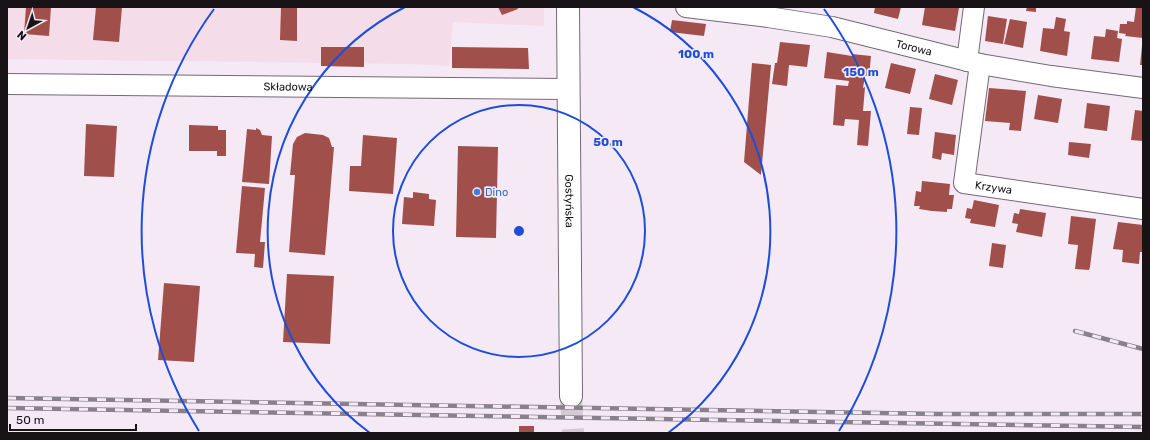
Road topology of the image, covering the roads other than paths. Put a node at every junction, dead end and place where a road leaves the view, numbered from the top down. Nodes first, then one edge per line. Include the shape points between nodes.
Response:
1 (568, 7) edge
2 (686, 7) edge
3 (974, 7) edge
4 (974, 62) junction
5 (7, 84) edge
6 (1143, 88) edge
7 (568, 89) junction
8 (1143, 210) edge
9 (571, 396) tunnel mouth

1 - 7 main road, Gostyńska
2 - 4 street, Torowa via 832,27
3 - 4 street, Krzywa
4 - 6 street, Torowa via 1051,76
4 - 8 street, Krzywa via 964,183
5 - 7 street, Składowa
7 - 9 main road, Gostyńska

